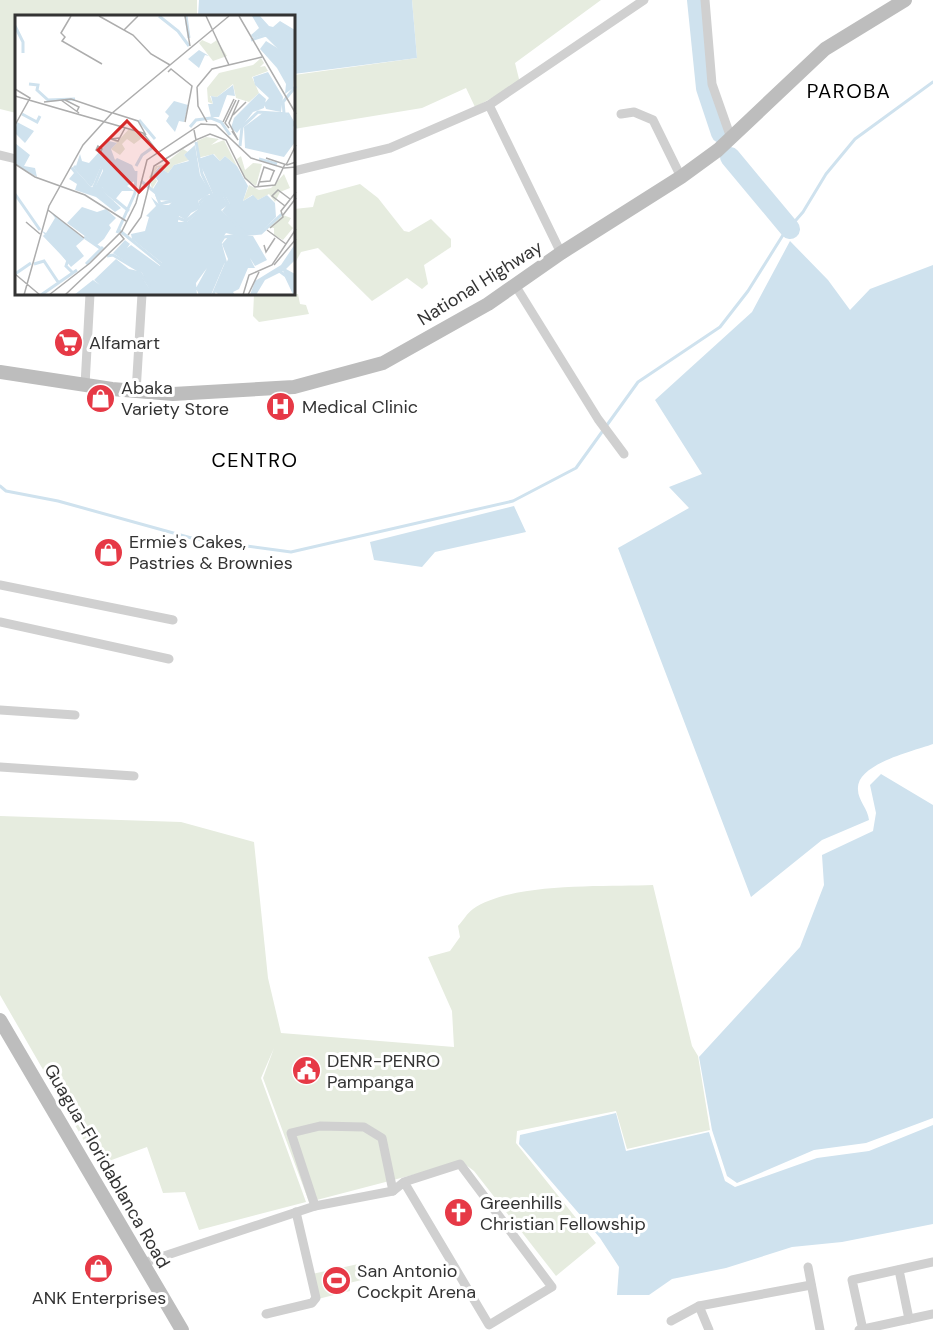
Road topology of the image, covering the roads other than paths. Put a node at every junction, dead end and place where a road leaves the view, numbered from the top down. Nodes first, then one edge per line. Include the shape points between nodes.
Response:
1 (644, 0) edge
2 (705, 0) edge
3 (905, 0) edge
4 (489, 105) junction
5 (621, 114) dead end
6 (731, 138) junction
7 (0, 155) edge
8 (15, 159) edge
9 (296, 171) edge
10 (681, 177) junction
11 (561, 253) junction
12 (514, 285) junction
13 (90, 296) edge
14 (142, 296) edge
15 (0, 372) edge
16 (85, 385) junction
17 (136, 392) junction
18 (624, 454) dead end
19 (0, 585) edge
20 (173, 620) dead end
21 (0, 622) edge
22 (169, 659) dead end
23 (0, 710) edge
24 (75, 715) dead end
25 (0, 767) edge
26 (134, 776) dead end
27 (0, 1020) edge
28 (404, 1182) junction
29 (393, 1191) junction
30 (315, 1206) junction
31 (296, 1212) junction
32 (933, 1262) edge
33 (143, 1263) junction
34 (808, 1267) dead end
35 (899, 1270) junction
36 (811, 1285) junction
37 (699, 1306) junction
38 (266, 1314) dead end
39 (933, 1314) edge
40 (909, 1319) junction
41 (671, 1322) dead end
42 (182, 1330) edge
43 (709, 1330) edge
44 (820, 1330) edge
45 (861, 1330) edge

1 - 4 street
2 - 6 street via 712,84
3 - 6 main road, National Highway via 825,49
4 - 9 street via 390,148
4 - 11 street
5 - 10 street via 634,112 653,120
6 - 10 main road, National Highway
7 - 8 street
10 - 11 main road, National Highway
11 - 12 main road, National Highway
12 - 17 main road, National Highway via 488,304 383,363 294,387 173,394
12 - 18 street
13 - 16 street
14 - 17 street
15 - 16 main road, National Highway
16 - 17 main road, National Highway
19 - 20 street
21 - 22 street
23 - 24 street
25 - 26 street
27 - 33 main road, Guagua-Floridablanca Road
28 - 28 street via 460,1164 552,1287 489,1325
28 - 29 street
29 - 30 street
29 - 30 street via 382,1138 364,1127 305,1128 291,1133
30 - 31 street
31 - 33 street
31 - 38 street via 316,1298 312,1303
32 - 35 street
33 - 42 main road, Guagua-Floridablanca Road
34 - 36 street
35 - 40 street
35 - 45 street via 852,1280
36 - 37 street
36 - 44 street
37 - 41 street
37 - 43 street
39 - 40 street
40 - 45 street

